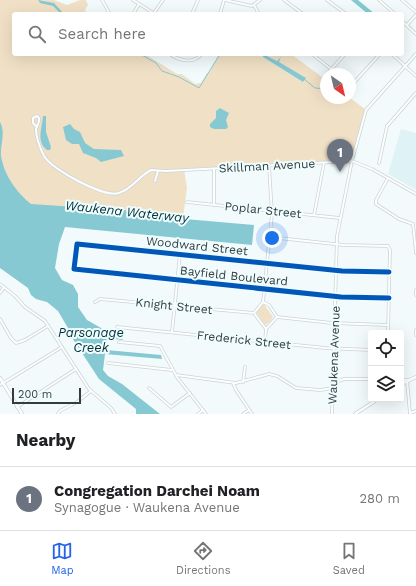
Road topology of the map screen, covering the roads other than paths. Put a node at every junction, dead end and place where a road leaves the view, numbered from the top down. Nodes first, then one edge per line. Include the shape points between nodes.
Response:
1 (102, 0) edge
2 (133, 0) edge
3 (163, 0) edge
4 (198, 0) edge
5 (225, 0) edge
6 (260, 0) edge
7 (284, 0) edge
8 (327, 0) edge
9 (379, 0) edge
10 (402, 0) edge
11 (139, 4) junction
12 (254, 5) junction
13 (109, 12) edge
14 (134, 12) edge
15 (152, 12) edge
16 (156, 12) edge
17 (193, 12) edge
18 (221, 12) edge
19 (258, 12) edge
20 (299, 12) edge
21 (343, 12) edge
22 (393, 12) edge
23 (416, 14) edge
24 (404, 23) edge
25 (407, 25) junction
26 (416, 34) edge
27 (416, 54) edge
28 (173, 56) edge
29 (200, 56) edge
30 (315, 56) edge
31 (343, 56) edge
32 (378, 56) edge
33 (394, 56) edge
34 (405, 66) junction
35 (330, 68) edge
36 (332, 68) edge
37 (416, 76) edge
38 (356, 80) edge
39 (416, 93) edge
40 (37, 127) junction
41 (352, 161) junction
42 (379, 162) dead end
43 (324, 163) junction
44 (269, 166) junction
45 (214, 169) junction
46 (158, 171) junction
47 (388, 178) junction
48 (156, 181) dead end
49 (416, 194) edge
50 (187, 202) dead end
51 (214, 205) junction
52 (271, 211) junction
53 (314, 215) junction
54 (340, 218) junction
55 (269, 237) junction
56 (337, 244) junction
57 (416, 253) edge
58 (180, 254) junction
59 (266, 263) junction
60 (77, 270) joint
61 (336, 270) junction
62 (389, 272) junction
63 (177, 280) junction
64 (0, 284) edge
65 (4, 287) junction
66 (264, 290) junction
67 (416, 290) edge
68 (0, 293) edge
69 (416, 295) edge
70 (336, 297) junction
71 (389, 298) junction
72 (95, 302) dead end
73 (263, 302) junction
74 (174, 306) junction
75 (254, 313) junction
76 (277, 317) junction
77 (0, 319) edge
78 (335, 323) junction
79 (388, 325) junction
80 (48, 326) junction
81 (117, 327) dead end
82 (266, 329) junction
83 (388, 330) edge
84 (416, 330) edge
85 (172, 332) junction
86 (416, 335) edge
87 (119, 342) dead end
88 (265, 342) junction
89 (62, 348) junction
90 (334, 349) junction
91 (368, 350) edge
92 (108, 363) dead end
93 (245, 367) dead end
94 (76, 370) junction
95 (172, 370) junction
96 (176, 375) junction
97 (416, 377) edge
98 (0, 378) edge
99 (368, 379) edge
100 (404, 380) edge
101 (407, 380) junction
102 (243, 382) junction
103 (334, 382) junction
104 (404, 382) edge
105 (233, 383) junction
106 (1, 384) edge
107 (149, 388) dead end
108 (333, 388) junction
109 (91, 391) junction
110 (190, 393) junction
111 (373, 402) edge
112 (17, 407) junction
113 (203, 410) junction
114 (249, 410) junction
115 (416, 411) edge
116 (410, 413) edge
117 (22, 414) edge
118 (58, 414) edge
119 (115, 414) edge
120 (198, 414) edge
121 (206, 414) edge
122 (243, 414) edge
123 (252, 414) edge
124 (332, 414) edge
125 (354, 414) edge

1 - 13 street
2 - 11 street
3 - 16 street
4 - 17 street
5 - 12 street
5 - 18 street
6 - 12 street
7 - 20 street
8 - 21 street
9 - 22 street
10 - 23 street
11 - 14 street
11 - 15 street
12 - 19 street
23 - 25 street
24 - 25 street
25 - 26 street
27 - 34 street, Waukena Avenue
28 - 29 street via 184,60 196,59
30 - 35 street
31 - 36 street
32 - 38 street
33 - 34 street
34 - 37 street
34 - 41 street, Waukena Avenue via 366,110
39 - 42 street via 387,126
40 - 40 street via 40,123 37,116 33,121
40 - 46 street, Skillman Avenue via 38,142 51,165 110,193 121,193 149,171
41 - 43 street, Skillman Avenue
41 - 47 street, Skillman Avenue
41 - 54 street, Waukena Avenue
43 - 44 street, Skillman Avenue
43 - 53 street
44 - 45 street, Skillman Avenue
44 - 52 street
45 - 46 street, Skillman Avenue
45 - 51 street
46 - 48 street
47 - 49 street, Skillman Avenue
47 - 57 street via 376,204 399,219 413,224
50 - 51 street, Poplar Street
51 - 52 street, Poplar Street
52 - 53 street, Poplar Street
52 - 55 street
53 - 54 street, Poplar Street
54 - 56 street, Waukena Avenue
55 - 56 street
55 - 59 street
56 - 61 street, Waukena Avenue
56 - 62 street via 385,246 390,250
58 - 59 street, Woodward Street
58 - 60 street, Woodward Street via 77,244 74,269
58 - 63 street
59 - 61 street, Woodward Street
59 - 66 street
60 - 63 street, Bayfield Boulevard
61 - 62 street, Woodward Street
61 - 70 street, Waukena Avenue
62 - 71 street
63 - 66 street, Bayfield Boulevard
63 - 74 street
64 - 65 street
65 - 68 street
65 - 80 street via 25,308 43,318
66 - 70 street, Bayfield Boulevard
66 - 73 street
67 - 69 street
70 - 71 street, Bayfield Boulevard
70 - 78 street, Waukena Avenue
71 - 79 street
72 - 74 street, Knight Street via 100,299
73 - 75 street
73 - 76 street via 269,305
74 - 75 street, Knight Street
74 - 85 street
75 - 82 street
76 - 78 street
76 - 82 street
77 - 80 street via 16,343
78 - 79 street
78 - 90 street, Waukena Avenue
79 - 83 street
80 - 89 street
81 - 85 street, Frederick Street
82 - 88 street
84 - 86 street
85 - 88 street, Frederick Street
87 - 95 street via 160,346
88 - 90 street, Frederick Street
89 - 94 street
89 - 106 street
90 - 91 street, Frederick Street
90 - 103 street, Waukena Avenue
92 - 95 street
93 - 102 street
94 - 109 street
94 - 112 street
95 - 96 street
96 - 105 street
96 - 110 street
97 - 101 main road
98 - 106 main road
99 - 103 street via 344,379
100 - 101 street
101 - 104 main road
101 - 116 street
102 - 105 street
102 - 108 street via 269,374 296,388
103 - 108 street, Waukena Avenue
105 - 114 street
106 - 112 main road
107 - 110 street via 171,407
108 - 124 street, Waukena Avenue
109 - 118 street
109 - 119 street
110 - 113 street
111 - 125 main road
112 - 117 main road
113 - 120 street
113 - 121 street
114 - 122 street
114 - 123 street
115 - 116 street

